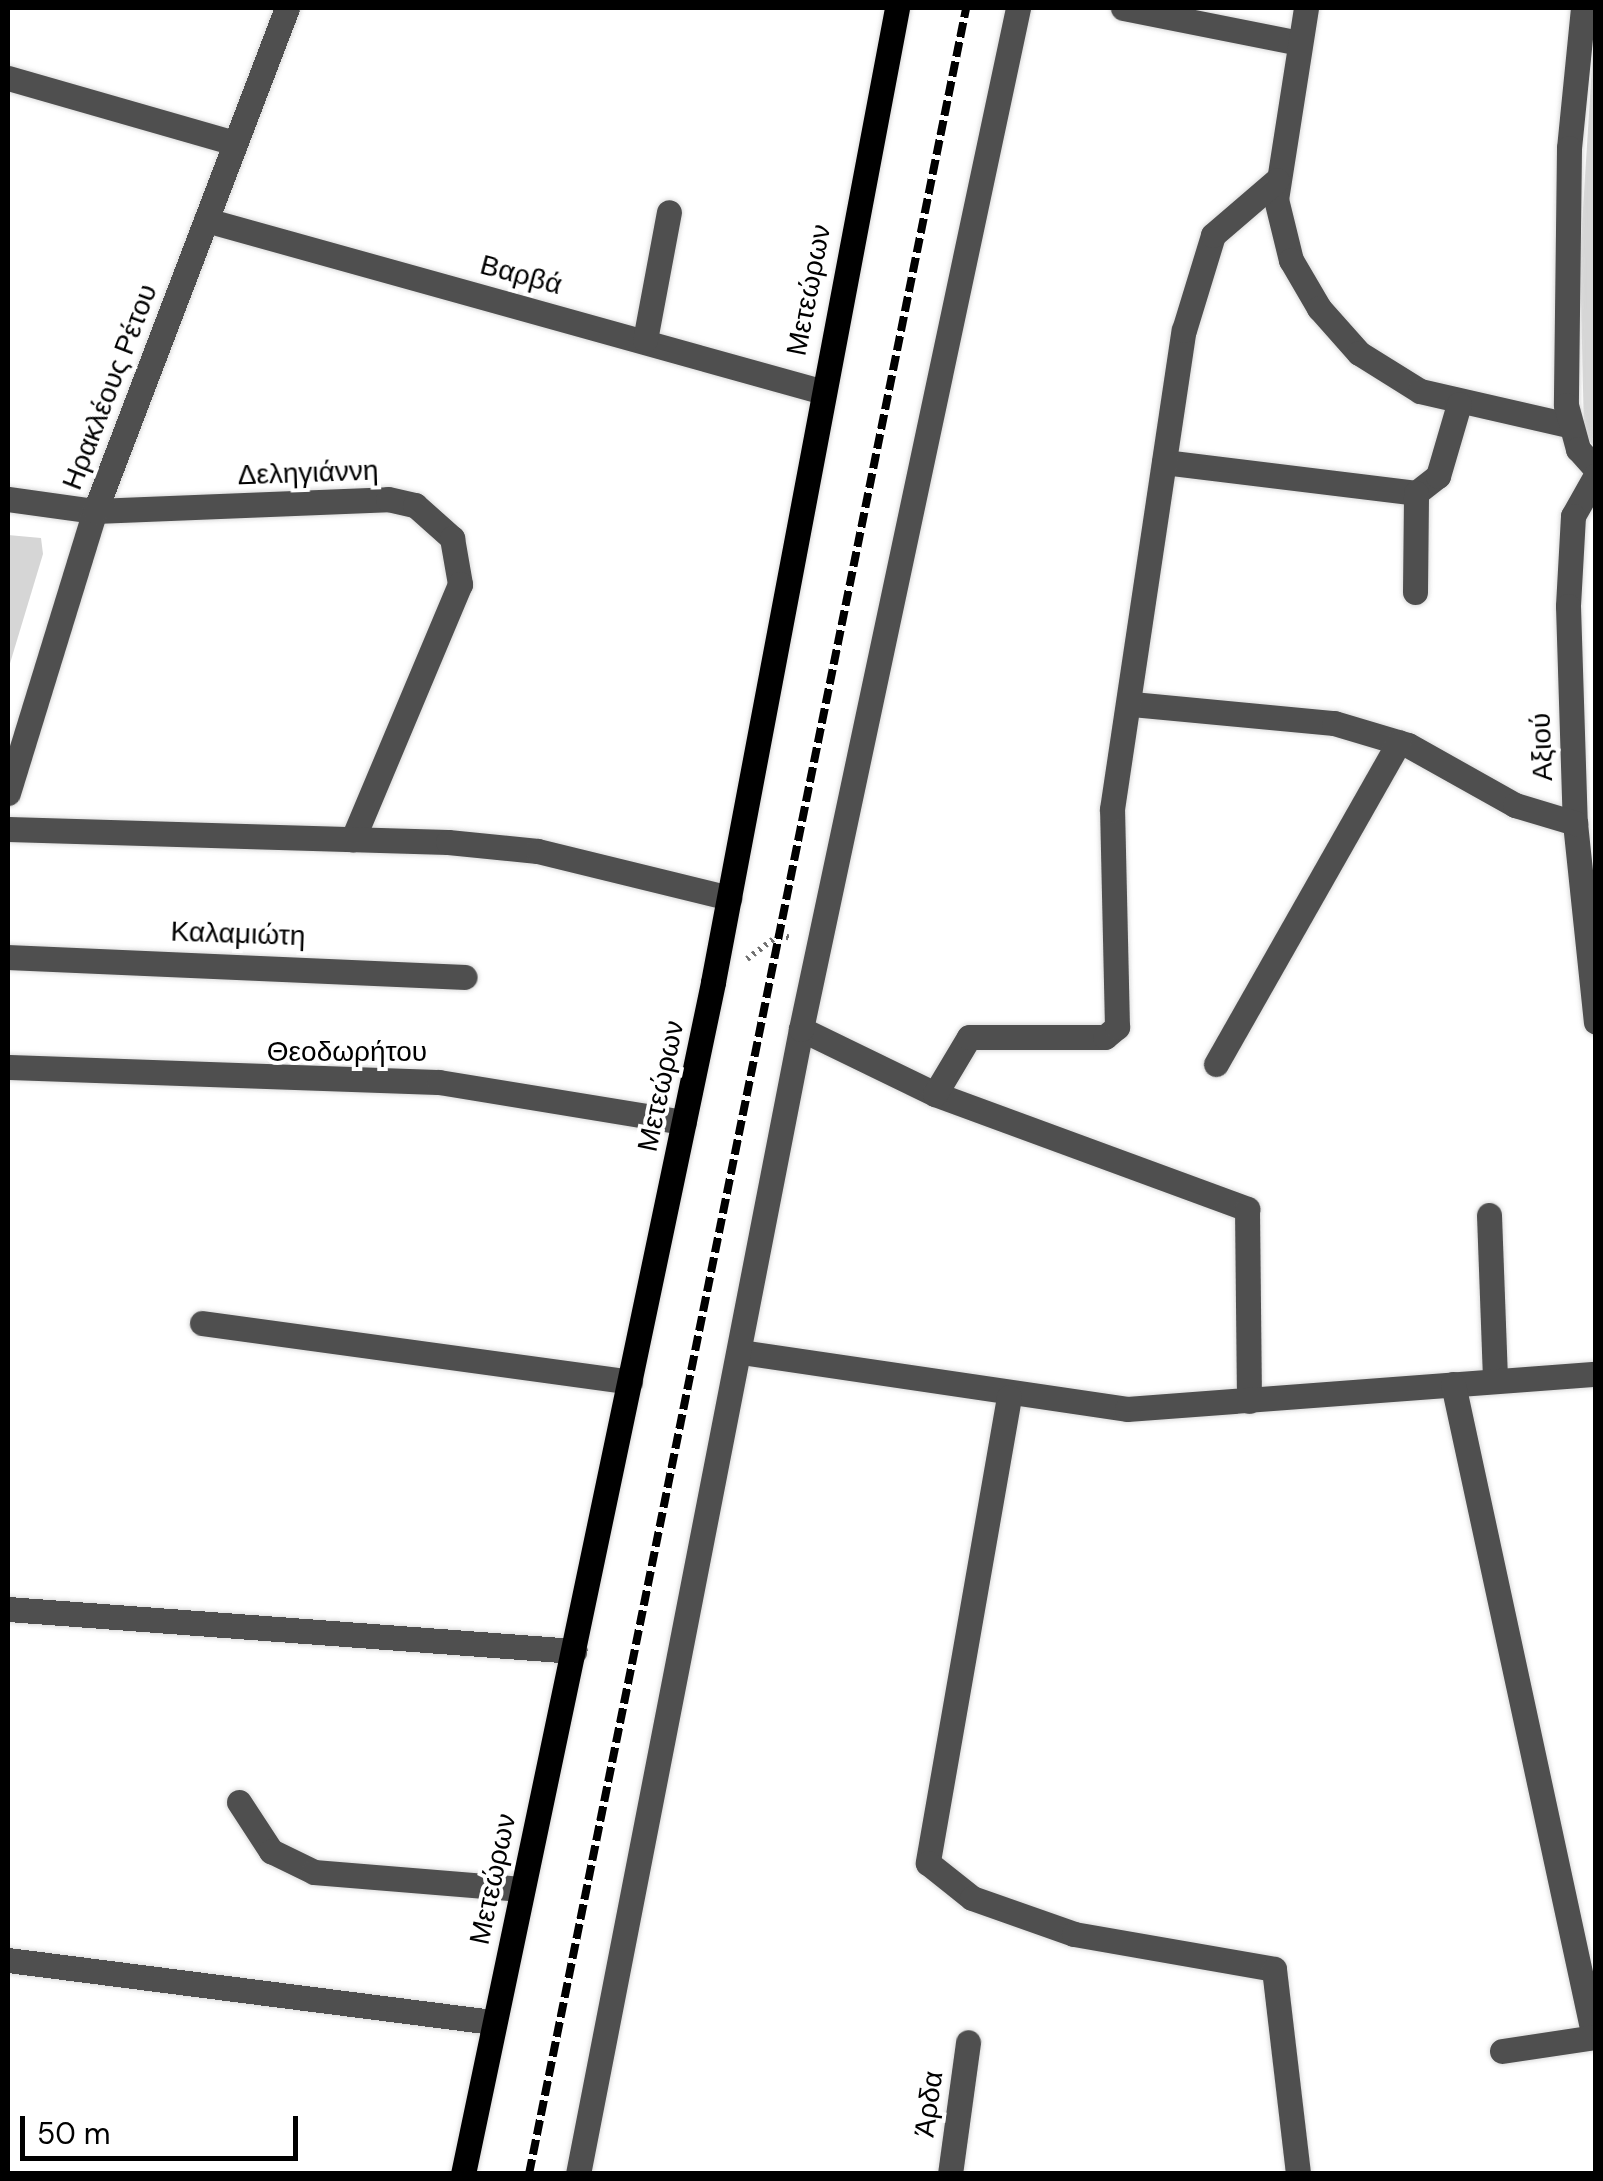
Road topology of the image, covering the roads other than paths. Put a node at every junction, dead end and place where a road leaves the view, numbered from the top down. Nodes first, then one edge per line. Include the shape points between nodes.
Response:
1 (287, 8) edge
2 (897, 8) edge
3 (1018, 8) edge
4 (1123, 8) edge
5 (1306, 8) edge
6 (1583, 8) edge
7 (1300, 43) junction
8 (8, 78) edge
9 (235, 143) junction
10 (1277, 180) junction
11 (669, 212) dead end
12 (206, 220) junction
13 (645, 340) junction
14 (820, 391) junction
15 (1459, 404) junction
16 (1569, 424) junction
17 (1164, 462) junction
18 (1596, 472) edge
19 (1416, 493) junction
20 (8, 500) edge
21 (95, 512) junction
22 (1416, 592) dead end
23 (1132, 704) junction
24 (1399, 742) junction
25 (8, 793) edge
26 (1574, 822) junction
27 (8, 829) edge
28 (353, 839) junction
29 (729, 898) junction
30 (8, 957) edge
31 (466, 977) dead end
32 (1596, 1022) edge
33 (800, 1029) junction
34 (1216, 1064) dead end
35 (8, 1067) edge
36 (935, 1094) junction
37 (684, 1122) junction
38 (1490, 1215) dead end
39 (202, 1322) dead end
40 (741, 1352) junction
41 (1596, 1374) edge
42 (1494, 1381) junction
43 (630, 1382) junction
44 (1453, 1384) junction
45 (1009, 1397) junction
46 (1249, 1401) junction
47 (8, 1609) edge
48 (574, 1651) junction
49 (239, 1802) dead end
50 (521, 1889) junction
51 (8, 1960) edge
52 (493, 2022) junction
53 (1595, 2037) edge
54 (968, 2042) dead end
55 (1502, 2051) dead end
56 (464, 2174) edge
57 (578, 2174) edge
58 (950, 2174) edge
59 (1298, 2174) edge

1 - 9 street, Ηρακλέους Ρέτου
2 - 14 main road, Μετεώρων
3 - 33 street
4 - 7 street
5 - 7 street
6 - 16 street via 1567,206
7 - 10 street
8 - 9 street
9 - 12 street, Ηρακλέους Ρέτου
10 - 15 street via 1291,260 1340,335 1396,380
10 - 17 street via 1206,248
11 - 13 street
12 - 13 street, Βαρβά
12 - 21 street, Ηρακλέους Ρέτου
13 - 14 street, Βαρβά
14 - 29 main road, Μετεώρων
15 - 16 street
15 - 19 street via 1438,476
16 - 18 street
17 - 19 street
17 - 23 street
18 - 26 street, Αξιού via 1577,503 1569,566
19 - 22 street
20 - 21 street, Δεληγιάννη
21 - 25 street, Ηρακλέους Ρέτου
21 - 28 street, Δεληγιάννη via 388,498 416,505 452,538 460,584
23 - 24 street via 1284,715
23 - 36 street via 1110,847 1117,1027 1106,1037 969,1037
24 - 26 street via 1531,812
24 - 34 street
26 - 32 street, Αξιού
27 - 28 street
28 - 29 street via 538,850
29 - 37 main road, Μετεώρων
30 - 31 street, Καλαμιώτη
33 - 36 street
33 - 40 street
35 - 37 street, Θεοδωρήτου via 457,1083
36 - 46 street via 1246,1208
37 - 43 main road, Μετεώρων
38 - 42 street
39 - 43 street
40 - 45 street
40 - 57 street
41 - 42 street
42 - 44 street
43 - 48 main road, Μετεώρων
44 - 46 street
44 - 53 street
45 - 46 street via 1127,1409
45 - 59 street via 928,1863 972,1898 1074,1934 1274,1969
47 - 48 street
48 - 50 main road, Μετεώρων
49 - 50 street via 271,1850 314,1872
50 - 52 main road, Μετεώρων
51 - 52 street
52 - 56 main road, Μετεώρων
53 - 55 street
54 - 58 street, Άρδα

